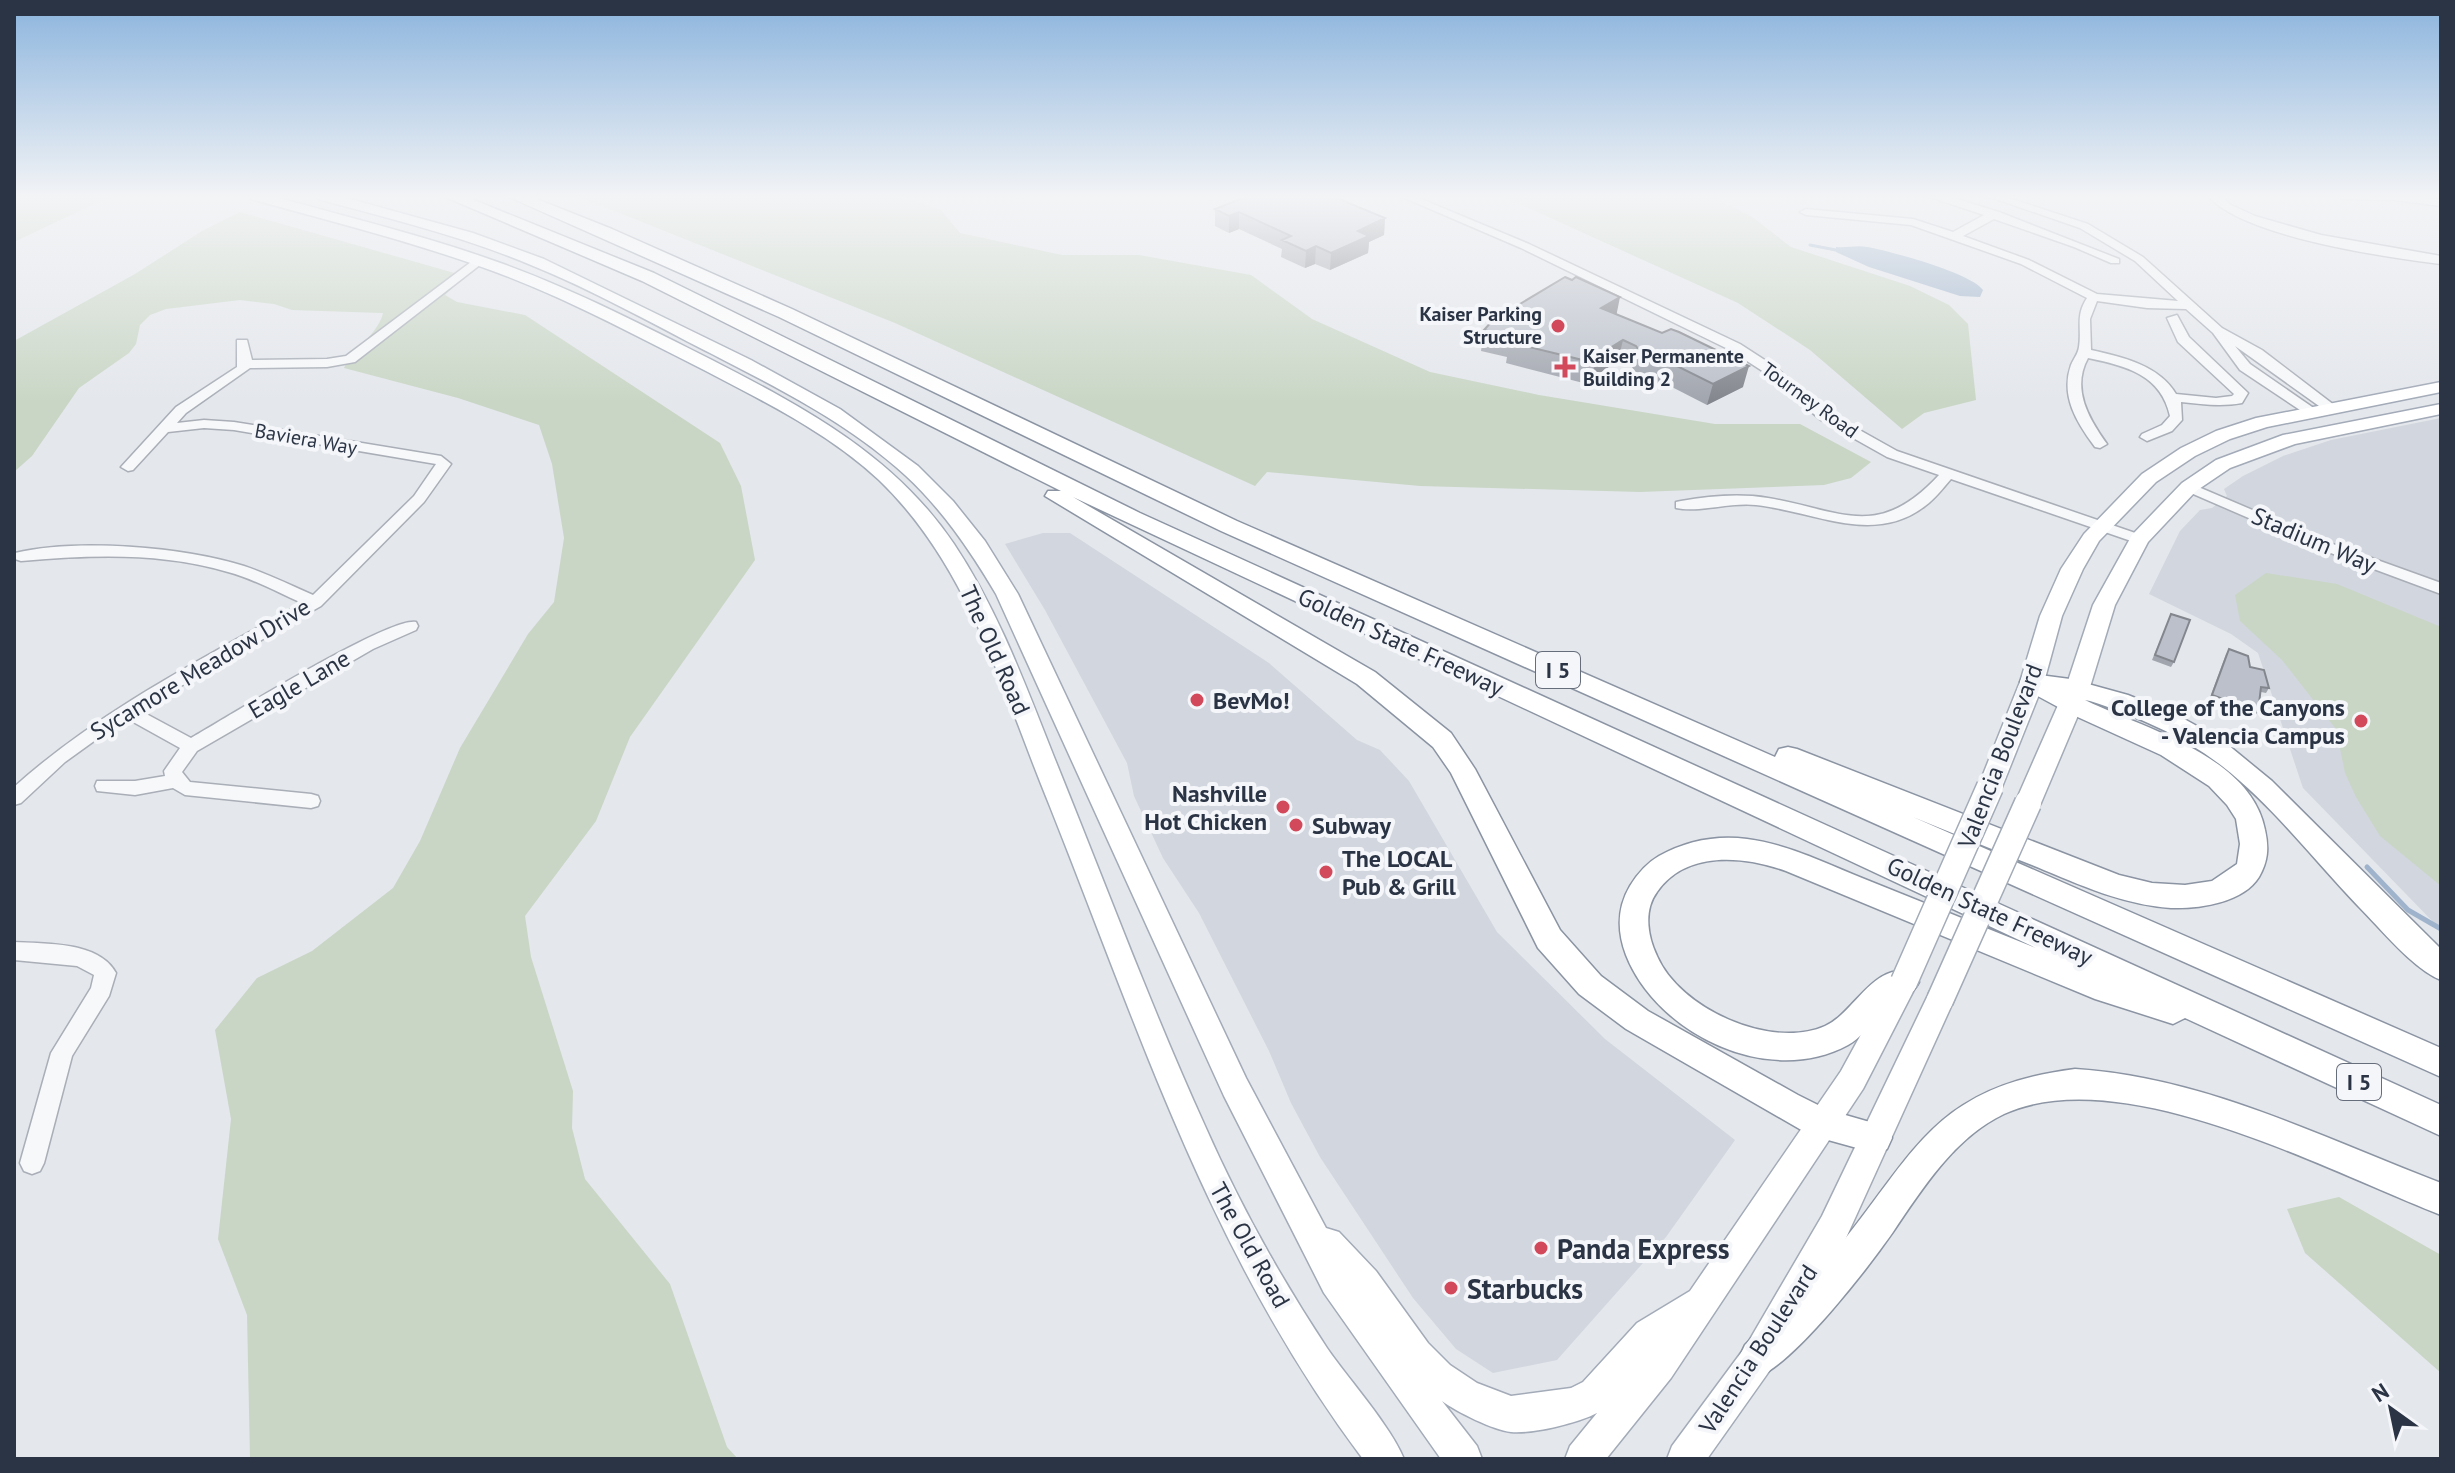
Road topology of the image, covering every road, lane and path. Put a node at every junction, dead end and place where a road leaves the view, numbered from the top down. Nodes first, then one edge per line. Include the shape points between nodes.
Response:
1 (474, 265) edge
2 (488, 265) edge
3 (540, 265) edge
4 (617, 265) edge
5 (684, 265) edge
6 (1564, 265) edge
7 (2030, 265) edge
8 (2145, 265) edge
9 (2094, 297) junction
10 (2191, 305) junction
11 (2173, 318) dead end
12 (2218, 331) junction
13 (242, 343) dead end
14 (2085, 353) junction
15 (246, 364) junction
16 (2441, 387) edge
17 (2170, 397) junction
18 (2331, 408) junction
19 (2441, 409) edge
20 (2311, 411) junction
21 (166, 428) junction
22 (2147, 437) dead end
23 (2100, 444) dead end
24 (1017, 463) junction
25 (444, 464) joint
26 (128, 467) dead end
27 (1947, 475) junction
28 (2189, 487) junction
29 (1681, 505) dead end
30 (2102, 525) junction
31 (2139, 539) junction
32 (21, 556) dead end
33 (2441, 589) edge
34 (315, 602) junction
35 (410, 626) dead end
36 (1575, 678) junction
37 (2032, 682) junction
38 (2074, 696) junction
39 (125, 710) junction
40 (191, 746) junction
41 (176, 781) junction
42 (104, 786) dead end
43 (14, 798) edge
44 (311, 801) dead end
45 (14, 951) edge
46 (2441, 967) edge
47 (1904, 982) junction
48 (2277, 1043) junction
49 (2441, 1063) edge
50 (2441, 1121) edge
51 (1822, 1124) junction
52 (1875, 1138) junction
53 (32, 1163) dead end
54 (2441, 1199) edge
55 (1308, 1222) junction
56 (1703, 1301) junction
57 (1758, 1358) junction
58 (1386, 1459) edge
59 (1464, 1459) edge
60 (1583, 1459) edge
61 (1685, 1459) edge

1 - 15 street via 350,359
2 - 58 main road, The Old Road via 582,302 800,413 871,462 941,539 988,629 1216,1185 1288,1315
3 - 55 main road, The Old Road via 826,406 881,443 936,492 1007,594 1235,1087
4 - 24 highway, Golden State Freeway / I 5
5 - 36 highway, Golden State Freeway / I 5 via 1124,479
6 - 27 street, Tourney Road via 1735,347 1852,434
7 - 9 street
8 - 10 street
9 - 10 street
9 - 14 street via 2083,312
10 - 12 street
11 - 17 street via 2183,339 2241,393 2226,402
12 - 18 street
12 - 20 street via 2245,367
13 - 15 street
14 - 17 street via 2142,370 2163,384
14 - 23 street via 2076,370 2079,416
15 - 21 street via 181,410
16 - 18 main road, Valencia Boulevard
17 - 22 street via 2177,411 2174,422
18 - 20 main road, Valencia Boulevard
19 - 28 main road, Valencia Boulevard via 2290,439 2223,464
20 - 28 main road via 2194,466 2184,473
20 - 30 main road, Valencia Boulevard via 2239,429 2188,452 2149,478
21 - 25 street, Baviera Way via 234,426
21 - 26 street
24 - 48 highway, Golden State Freeway / I 5
24 - 51 highway via 1066,504 1288,631 1406,708 1442,740 1462,769 1549,939 1571,967 1637,1020
25 - 34 street, Sycamore Meadow Drive via 419,499
27 - 29 street via 1919,504 1895,517 1862,521 1766,502 1721,499
27 - 30 street, Tourney Road
28 - 31 main road, Valencia Boulevard
28 - 33 street, Stadium Way
30 - 31 street, Tourney Road
30 - 37 main road, Valencia Boulevard via 2067,580
31 - 38 main road, Valencia Boulevard via 2104,605
32 - 34 street via 62,552 205,560
34 - 39 street, Sycamore Meadow Drive
35 - 40 street, Eagle Lane via 367,645
36 - 38 highway via 1840,775 2127,889 2176,898 2213,894 2243,879 2255,858 2254,833 2248,813 2227,788 2198,764
36 - 49 highway, Golden State Freeway / I 5
37 - 38 highway
37 - 47 main road, Valencia Boulevard, bridge
38 - 46 highway via 2179,728 2230,759
38 - 52 main road, Valencia Boulevard, bridge
39 - 40 street
39 - 43 street, Sycamore Meadow Drive via 59,757
40 - 41 street via 173,771
41 - 42 street via 135,788
41 - 44 street via 185,788
45 - 53 street via 87,959 101,964 105,973 101,990 62,1053
47 - 48 highway via 1877,997 1853,1027 1835,1038 1789,1046 1727,1034 1685,1010 1653,976 1635,939 1638,896 1658,869 1693,853 1743,849 1771,855 2106,990
47 - 51 main road, Valencia Boulevard
48 - 50 highway, Golden State Freeway / I 5
51 - 52 highway
51 - 56 main road, Valencia Boulevard
52 - 57 main road, Valencia Boulevard via 1834,1227
54 - 57 highway via 2199,1104 2149,1090 2097,1084 2036,1088 1975,1112 1951,1132 1922,1162 1849,1262
55 - 56 main road via 1438,1377 1466,1397 1511,1414 1574,1406 1596,1395 1649,1335
55 - 59 main road, The Old Road via 1336,1281
56 - 60 main road, Valencia Boulevard via 1636,1396
57 - 61 main road, Valencia Boulevard

